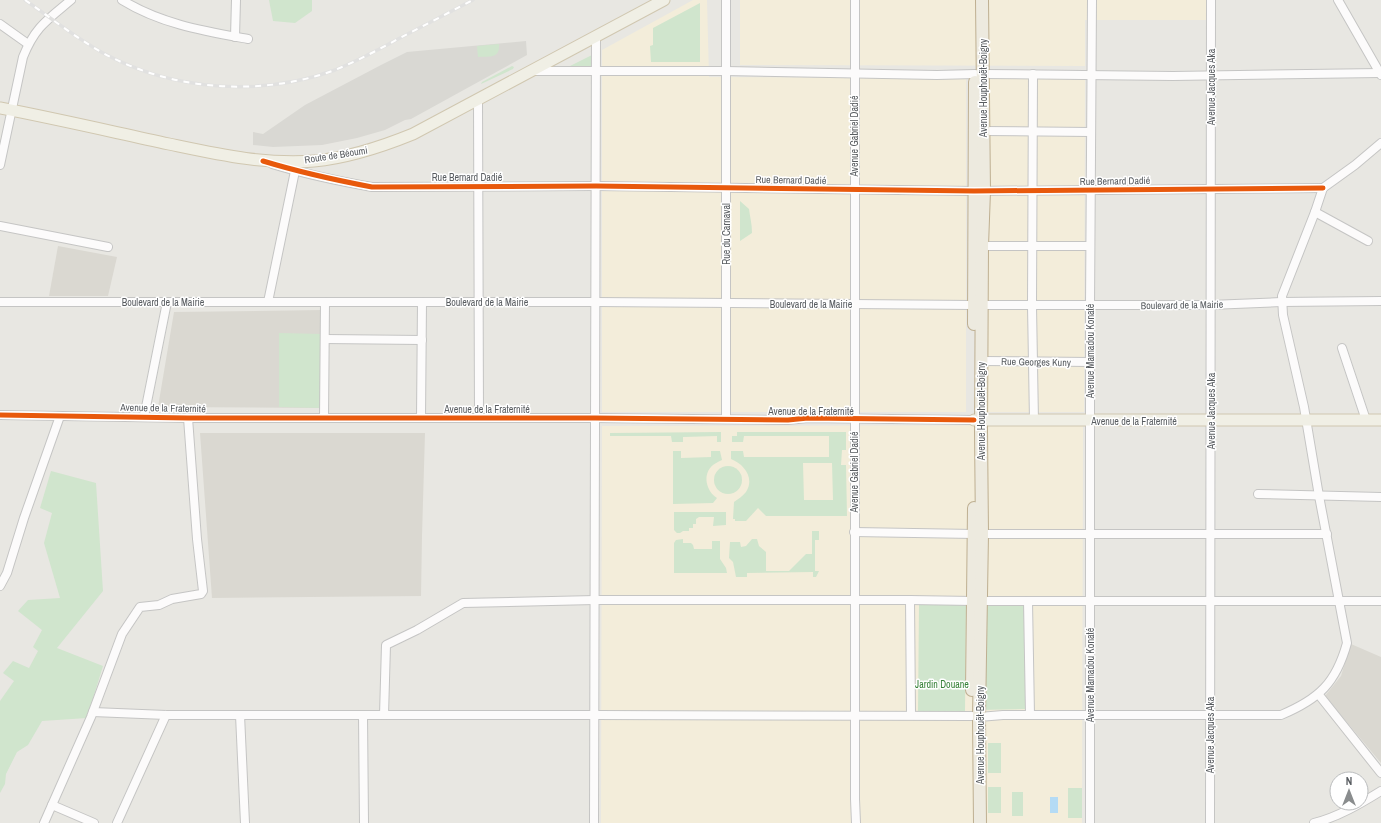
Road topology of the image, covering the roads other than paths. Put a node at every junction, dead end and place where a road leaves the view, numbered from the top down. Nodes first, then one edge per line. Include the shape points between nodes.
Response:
1 (71, 0) edge
2 (122, 0) edge
3 (236, 0) edge
4 (664, 0) edge
5 (726, 0) edge
6 (855, 0) edge
7 (974, 0) edge
8 (982, 0) edge
9 (1092, 0) edge
10 (1211, 0) edge
11 (1338, 0) edge
12 (0, 24) edge
13 (596, 36) junction
14 (235, 37) junction
15 (248, 39) dead end
16 (28, 44) junction
17 (596, 70) junction
18 (532, 71) junction
19 (726, 71) junction
20 (854, 73) junction
21 (979, 74) junction
22 (1033, 74) junction
23 (1091, 74) junction
24 (1380, 74) edge
25 (1211, 76) junction
26 (478, 100) junction
27 (5, 109) edge
28 (1033, 131) junction
29 (983, 132) junction
30 (1091, 132) junction
31 (1381, 144) edge
32 (263, 161) junction
33 (0, 165) edge
34 (295, 171) junction
35 (478, 186) junction
36 (596, 186) junction
37 (726, 188) junction
38 (1323, 188) junction
39 (855, 189) junction
40 (1211, 189) junction
41 (1032, 190) junction
42 (1091, 190) junction
43 (979, 191) junction
44 (1315, 212) junction
45 (0, 226) edge
46 (1368, 240) dead end
47 (982, 246) junction
48 (1032, 246) junction
49 (1090, 246) junction
50 (108, 247) dead end
51 (1381, 301) edge
52 (0, 302) edge
53 (167, 302) junction
54 (268, 302) junction
55 (325, 302) junction
56 (422, 302) junction
57 (479, 302) junction
58 (596, 302) junction
59 (1282, 302) junction
60 (726, 304) junction
61 (855, 304) junction
62 (978, 305) junction
63 (1210, 305) junction
64 (1032, 306) junction
65 (1090, 306) junction
66 (325, 339) junction
67 (422, 340) junction
68 (1342, 348) dead end
69 (981, 361) junction
70 (1033, 362) junction
71 (1090, 362) junction
72 (0, 415) edge
73 (60, 416) junction
74 (144, 417) junction
75 (188, 418) junction
76 (324, 418) junction
77 (421, 418) junction
78 (479, 418) junction
79 (595, 418) junction
80 (726, 419) junction
81 (854, 420) junction
82 (978, 420) junction
83 (1034, 420) junction
84 (1307, 420) junction
85 (1366, 420) junction
86 (1381, 420) edge
87 (1090, 421) junction
88 (1211, 421) junction
89 (1258, 494) dead end
90 (1319, 496) junction
91 (1381, 497) edge
92 (854, 532) junction
93 (1090, 533) junction
94 (1210, 533) junction
95 (978, 534) junction
96 (1327, 534) junction
97 (0, 586) edge
98 (595, 600) junction
99 (854, 600) junction
100 (910, 600) junction
101 (1090, 600) junction
102 (1210, 600) junction
103 (1339, 600) junction
104 (1381, 600) edge
105 (977, 601) junction
106 (1028, 601) junction
107 (1318, 694) junction
108 (93, 712) junction
109 (166, 715) junction
110 (240, 715) junction
111 (364, 715) junction
112 (384, 715) junction
113 (594, 715) junction
114 (854, 715) junction
115 (911, 715) junction
116 (1030, 715) junction
117 (1090, 715) junction
118 (1210, 715) junction
119 (976, 717) junction
120 (1381, 773) edge
121 (1381, 791) edge
122 (52, 805) junction
123 (1322, 822) edge
124 (44, 823) edge
125 (94, 823) edge
126 (117, 823) edge
127 (245, 823) edge
128 (364, 823) edge
129 (594, 823) edge
130 (856, 823) edge
131 (972, 823) edge
132 (980, 823) edge
133 (1090, 823) edge
134 (1210, 823) edge
135 (1314, 823) edge

1 - 16 street via 40,26
2 - 14 street via 173,23
3 - 14 street
4 - 13 main road, Route de Béoumi
5 - 19 street, Rue du Carnaval
6 - 20 street, Avenue Gabriel Dadié
7 - 21 highway, Avenue Houphouët-Boigny
8 - 21 highway, Avenue Houphouët-Boigny
9 - 23 street, Avenue Mamadou Konaté
10 - 25 street, Avenue Jacques Aka
11 - 24 street
12 - 16 street
13 - 17 street
13 - 18 main road, Route de Béoumi
14 - 15 street
16 - 27 street
17 - 18 street
17 - 19 street
17 - 36 street
18 - 26 main road, Route de Béoumi
19 - 20 street
19 - 37 street, Rue du Carnaval
20 - 21 street
20 - 39 street, Avenue Gabriel Dadié
21 - 22 street
21 - 29 highway, Avenue Houphouët-Boigny
21 - 43 highway, Avenue Houphouët-Boigny
22 - 23 street
22 - 28 street
23 - 25 street
23 - 30 street, Avenue Mamadou Konaté
24 - 25 street
25 - 40 street, Avenue Jacques Aka
26 - 32 main road, Route de Béoumi via 384,146 314,161
26 - 35 street
27 - 32 main road, Route de Béoumi via 192,149
27 - 33 street
28 - 29 street
28 - 30 street
28 - 41 street
29 - 43 highway, Avenue Houphouët-Boigny
30 - 42 street, Avenue Mamadou Konaté
31 - 38 street
32 - 34 street, Rue Bernard Dadié
34 - 35 street, Rue Bernard Dadié via 372,187
34 - 54 street
35 - 36 street, Rue Bernard Dadié
35 - 57 street
36 - 37 street, Rue Bernard Dadié
36 - 58 street
37 - 39 street, Rue Bernard Dadié
37 - 60 street, Rue du Carnaval
38 - 40 street, Rue Bernard Dadié
38 - 44 street
39 - 43 street, Rue Bernard Dadié
39 - 61 street, Avenue Gabriel Dadié
40 - 42 street, Rue Bernard Dadié
40 - 63 street, Avenue Jacques Aka
41 - 42 street, Rue Bernard Dadié
41 - 43 street, Rue Bernard Dadié
41 - 48 street
42 - 49 street, Avenue Mamadou Konaté
43 - 47 highway, Avenue Houphouët-Boigny
43 - 62 highway, Avenue Houphouët-Boigny
44 - 46 street
44 - 59 street
45 - 50 street
47 - 48 street
47 - 62 highway, Avenue Houphouët-Boigny
48 - 49 street
48 - 64 street
49 - 65 street, Avenue Mamadou Konaté
51 - 59 street, Boulevard de la Mairie
52 - 53 street, Boulevard de la Mairie
53 - 54 street, Boulevard de la Mairie
53 - 74 street
54 - 55 street, Boulevard de la Mairie
55 - 56 street, Boulevard de la Mairie
55 - 66 street
56 - 57 street, Boulevard de la Mairie
56 - 67 street
57 - 58 street, Boulevard de la Mairie
57 - 78 street
58 - 60 street, Boulevard de la Mairie
58 - 79 street
59 - 63 street, Boulevard de la Mairie
59 - 84 street
60 - 61 street, Boulevard de la Mairie
60 - 80 street, Rue du Carnaval
61 - 62 street, Boulevard de la Mairie
61 - 81 street, Avenue Gabriel Dadié
62 - 64 street, Boulevard de la Mairie
62 - 69 highway, Avenue Houphouët-Boigny
62 - 82 highway, Avenue Houphouët-Boigny
63 - 65 street, Boulevard de la Mairie
63 - 88 street, Avenue Jacques Aka
64 - 65 street, Boulevard de la Mairie
64 - 70 street
65 - 71 street, Avenue Mamadou Konaté
66 - 67 street
66 - 76 street
67 - 77 street
68 - 85 street
69 - 70 street, Rue Georges Kuny
69 - 82 highway, Avenue Houphouët-Boigny
70 - 71 street, Rue Georges Kuny
70 - 83 street
71 - 87 street, Avenue Mamadou Konaté
72 - 73 street, Avenue de la Fraternité
73 - 74 street, Avenue de la Fraternité
73 - 97 street via 7,573
74 - 75 street, Avenue de la Fraternité
75 - 76 street, Avenue de la Fraternité
75 - 108 street via 203,591 201,594 172,598 159,605 140,607 122,634
76 - 77 street, Avenue de la Fraternité
77 - 78 street, Avenue de la Fraternité
78 - 79 street, Avenue de la Fraternité
79 - 80 street, Avenue de la Fraternité
79 - 98 street
80 - 81 street, Avenue de la Fraternité
81 - 82 street, Avenue de la Fraternité
81 - 92 street, Avenue Gabriel Dadié
82 - 83 main road, Avenue de la Fraternité
82 - 95 highway, Avenue Houphouët-Boigny
83 - 87 main road, Avenue de la Fraternité
84 - 85 main road, Avenue de la Fraternité
84 - 88 main road, Avenue de la Fraternité
84 - 90 street
85 - 86 main road, Avenue de la Fraternité
87 - 88 main road, Avenue de la Fraternité
87 - 93 street, Avenue Mamadou Konaté
88 - 94 street, Avenue Jacques Aka
89 - 90 street
90 - 91 street
90 - 96 street
92 - 95 street
92 - 99 street, Avenue Gabriel Dadié
93 - 94 street
93 - 95 street
93 - 101 street, Avenue Mamadou Konaté
94 - 96 street
94 - 102 street, Avenue Jacques Aka
95 - 105 highway, Avenue Houphouët-Boigny
96 - 103 street
98 - 99 street
98 - 112 street via 460,604 386,646
98 - 113 street
99 - 100 street
99 - 114 street, Avenue Gabriel Dadié
100 - 105 street
100 - 115 street
101 - 102 street
101 - 106 street
101 - 117 street, Avenue Mamadou Konaté
102 - 103 street
102 - 118 street, Avenue Jacques Aka
103 - 104 street
103 - 107 street via 1347,643 1337,671 1329,684
105 - 106 street
105 - 119 highway, Avenue Houphouët-Boigny
106 - 116 street
107 - 118 street via 1301,707 1281,715
107 - 120 street
108 - 109 street
108 - 122 street
109 - 110 street
109 - 126 street
110 - 111 street
110 - 127 street
111 - 112 street
111 - 128 street
112 - 113 street
113 - 114 street
113 - 129 street
114 - 115 street
114 - 130 street, Avenue Gabriel Dadié
115 - 119 street
116 - 117 street
116 - 119 street
117 - 118 street
117 - 133 street, Avenue Mamadou Konaté
118 - 134 street, Avenue Jacques Aka
119 - 131 highway, Avenue Houphouët-Boigny
119 - 132 highway, Avenue Houphouët-Boigny
121 - 123 street via 1358,806
122 - 124 street
122 - 125 street
123 - 135 street

